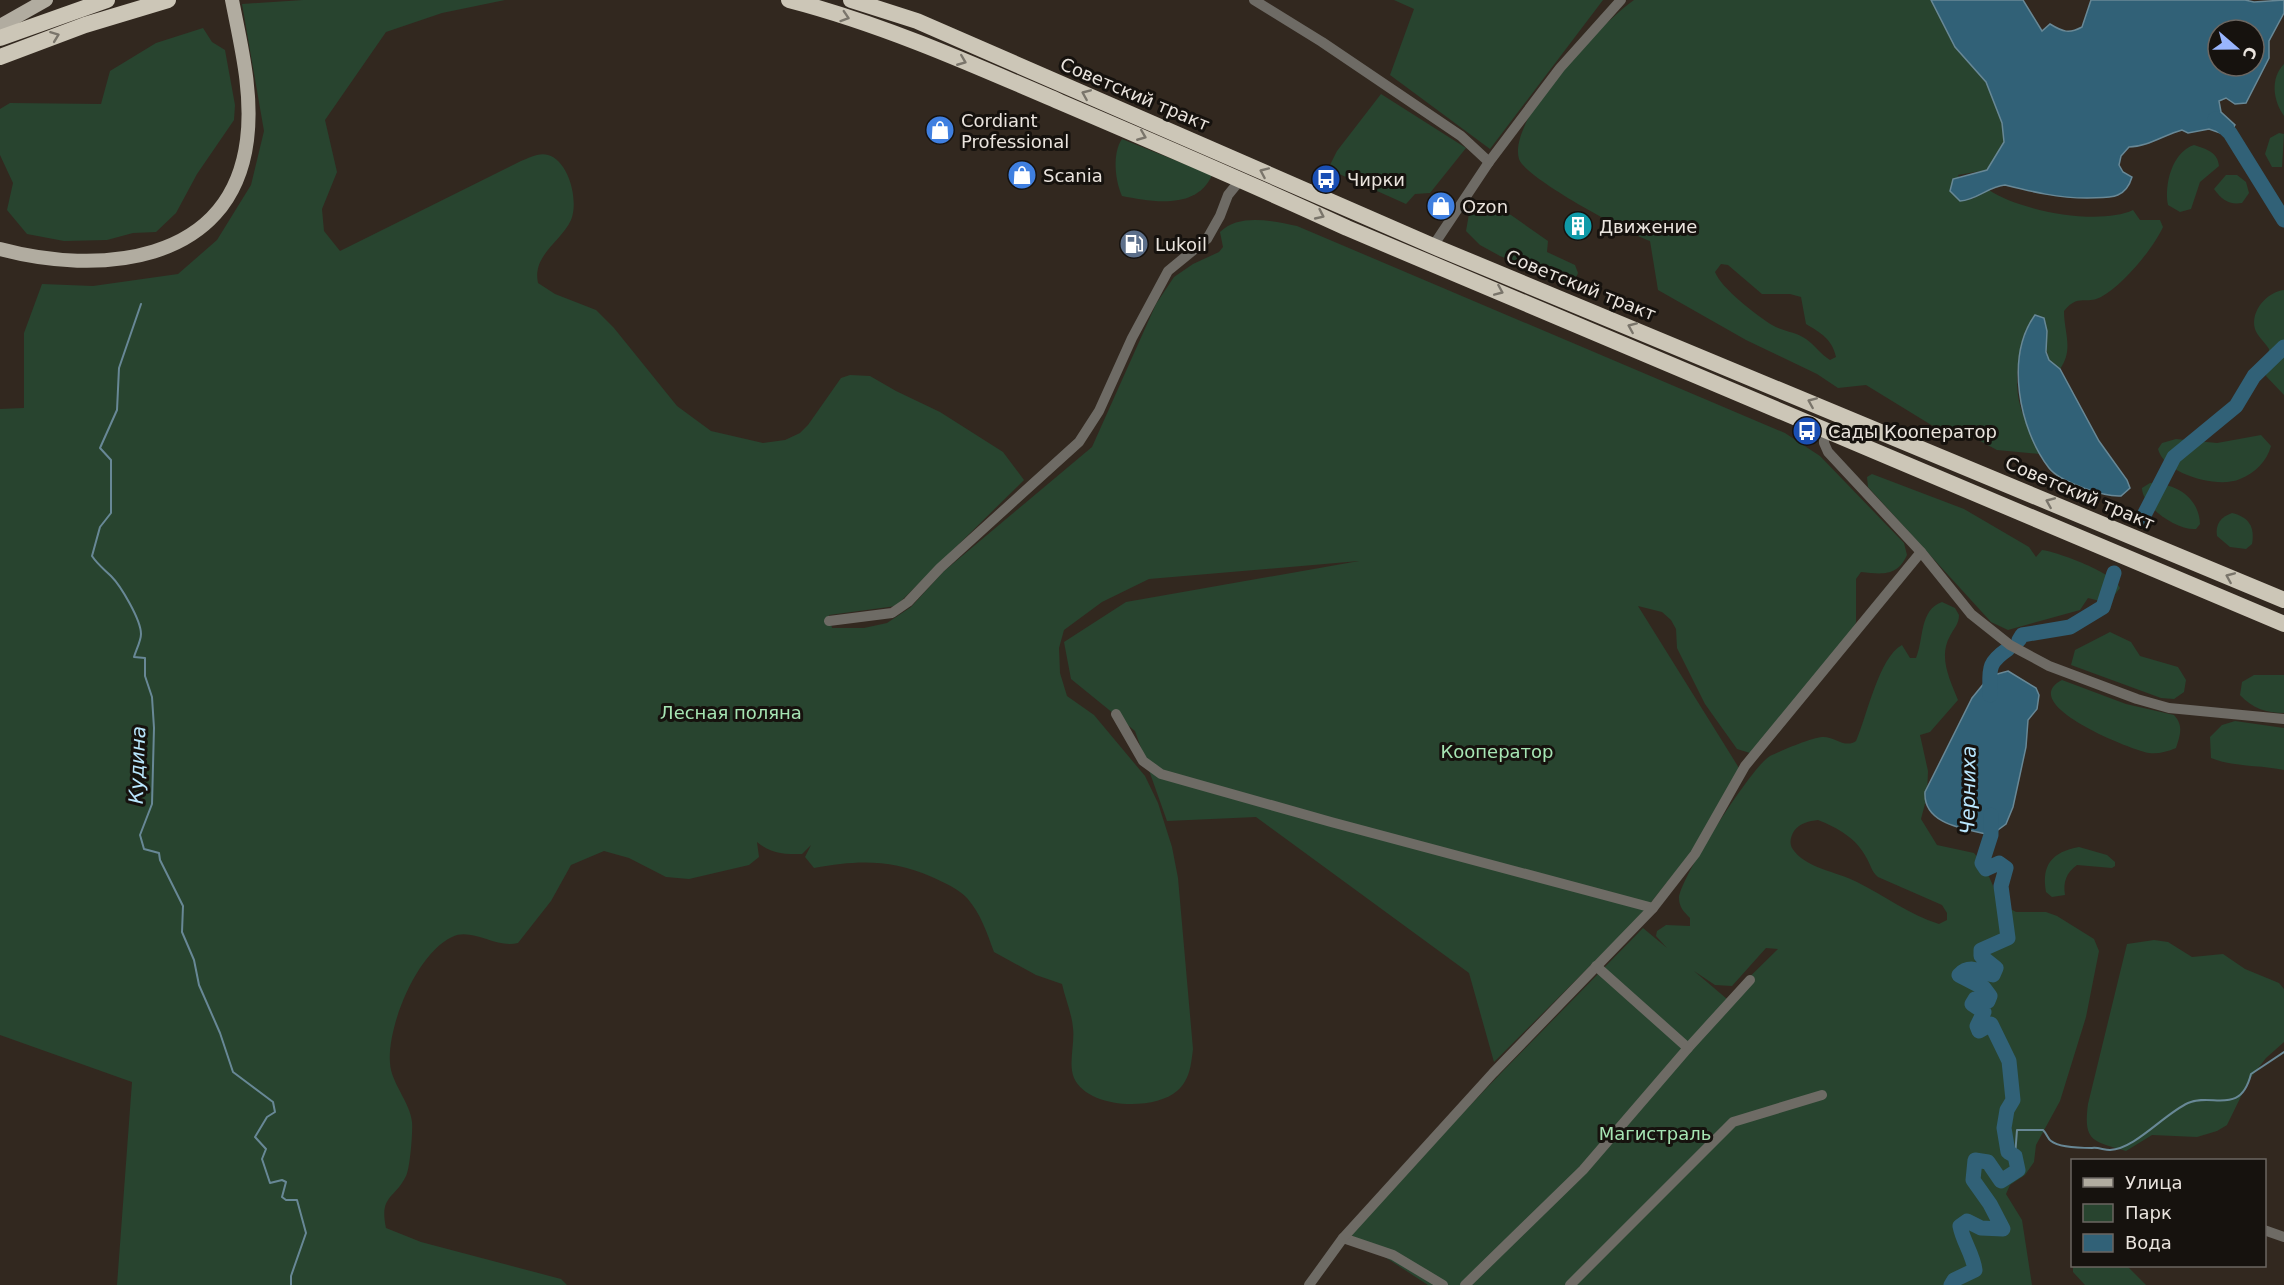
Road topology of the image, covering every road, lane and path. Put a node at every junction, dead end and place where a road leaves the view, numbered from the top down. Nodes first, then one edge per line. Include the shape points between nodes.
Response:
1 (46, 0) edge
2 (107, 0) edge
3 (168, 0) edge
4 (232, 0) edge
5 (789, 0) edge
6 (851, 0) edge
7 (867, 0) edge
8 (1254, 0) edge
9 (1621, 0) edge
10 (917, 21) junction
11 (0, 26) edge
12 (0, 38) edge
13 (0, 57) edge
14 (1489, 162) junction
15 (1241, 179) junction
16 (1433, 246) junction
17 (4, 251) edge
18 (1824, 427) junction
19 (1921, 552) junction
20 (2284, 600) edge
21 (829, 621) dead end
22 (2284, 624) edge
23 (1116, 714) dead end
24 (2284, 719) edge
25 (1653, 908) junction
26 (1596, 966) junction
27 (1750, 980) dead end
28 (1688, 1048) junction
29 (1822, 1095) dead end
30 (2266, 1230) edge
31 (2284, 1237) edge
32 (1343, 1238) junction
33 (1309, 1285) edge
34 (1443, 1285) edge
35 (1465, 1285) edge
36 (1570, 1285) edge

1 - 11 main road
2 - 12 highway
13 -> 3 highway
4 - 17 main road via 246,76 249,121 240,169 217,211 178,243 132,259 74,261
5 -> 15 highway, Советский тракт via 907,39
6 - 10 highway
7 - 10 main road, Советский тракт
8 - 14 street via 1461,136
9 - 14 street via 1560,68
16 -> 10 highway, Советский тракт
14 - 16 street
15 -> 18 highway, Советский тракт via 1347,228
15 - 21 street via 1228,195 1207,239 1168,271 1080,442 940,568 908,602 892,613
20 -> 16 highway, Советский тракт
18 - 19 street via 1828,452
18 - 22 highway, Советский тракт
19 - 24 street via 1971,614 2010,645 2049,666 2169,708
19 - 25 street via 1745,766 1695,854
23 - 25 street via 1143,761 1161,774
25 - 26 street
26 - 28 street
26 - 32 street
27 - 28 street
28 - 35 street via 1583,1170
29 - 36 street via 1733,1122
30 - 31 street
32 - 33 street
32 - 34 street via 1393,1255

